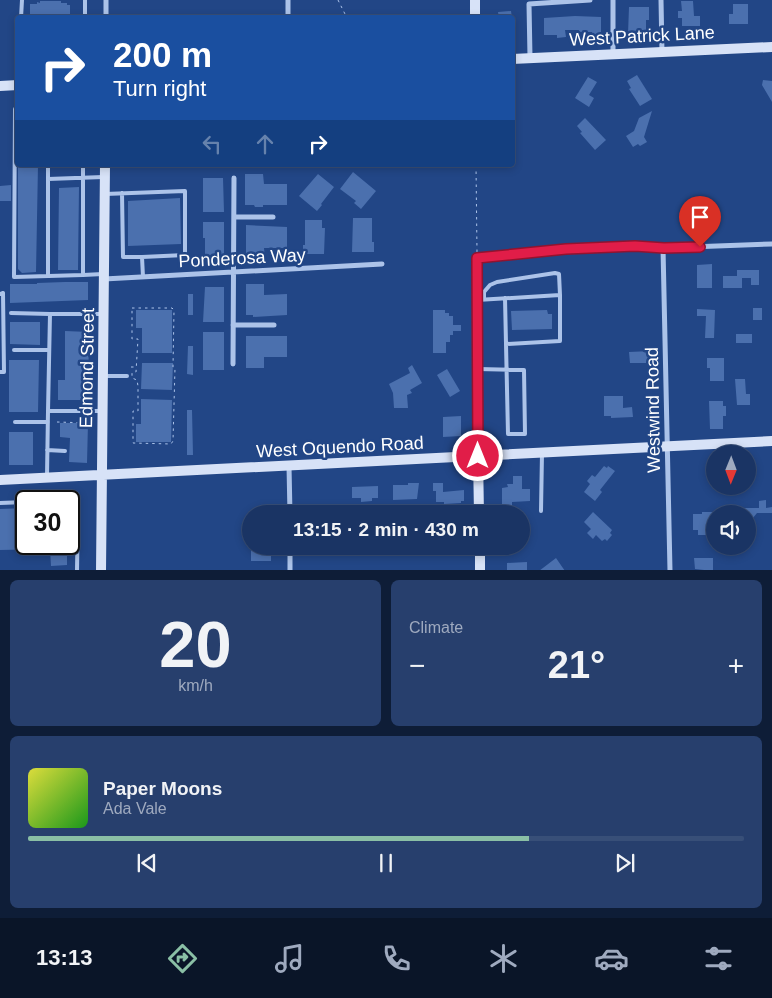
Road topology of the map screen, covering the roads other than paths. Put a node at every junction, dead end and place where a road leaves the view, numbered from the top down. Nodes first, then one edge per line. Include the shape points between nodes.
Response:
1 (22, 0) edge
2 (85, 0) edge
3 (106, 0) edge
4 (288, 0) edge
5 (475, 0) edge
6 (590, 0) edge
7 (612, 0) edge
8 (661, 0) edge
9 (21, 15) edge
10 (85, 15) edge
11 (106, 15) edge
12 (288, 15) edge
13 (475, 15) edge
14 (772, 47) edge
15 (662, 52) junction
16 (613, 54) junction
17 (530, 58) junction
18 (515, 59) edge
19 (15, 85) edge
20 (0, 86) edge
21 (15, 110) edge
22 (48, 167) edge
23 (83, 167) edge
24 (105, 167) edge
25 (83, 177) junction
26 (104, 177) junction
27 (48, 178) junction
28 (234, 178) dead end
29 (122, 193) junction
30 (104, 194) junction
31 (234, 217) junction
32 (274, 217) dead end
33 (772, 244) edge
34 (664, 248) junction
35 (142, 257) junction
36 (477, 258) joint
37 (382, 264) dead end
38 (234, 272) junction
39 (83, 275) junction
40 (48, 276) junction
41 (104, 277) junction
42 (143, 277) junction
43 (0, 294) edge
44 (560, 295) junction
45 (505, 298) junction
46 (484, 299) junction
47 (477, 300) junction
48 (12, 313) dead end
49 (50, 314) junction
50 (104, 314) junction
51 (274, 325) dead end
52 (233, 326) junction
53 (2, 327) edge
54 (506, 344) junction
55 (14, 350) dead end
56 (50, 350) junction
57 (233, 364) dead end
58 (478, 369) junction
59 (506, 370) junction
60 (0, 372) edge
61 (103, 376) junction
62 (127, 376) dead end
63 (48, 411) junction
64 (103, 412) junction
65 (15, 422) dead end
66 (48, 422) junction
67 (772, 441) edge
68 (668, 446) junction
69 (48, 450) junction
70 (65, 451) dead end
71 (542, 453) junction
72 (478, 456) junction
73 (290, 466) junction
74 (102, 475) junction
75 (47, 478) junction
76 (0, 480) edge
77 (15, 502) edge
78 (0, 503) edge
79 (290, 505) edge
80 (479, 505) edge
81 (541, 510) dead end
82 (78, 555) edge
83 (290, 555) edge
84 (480, 555) edge
85 (78, 570) edge
86 (101, 570) edge
87 (290, 570) edge
88 (480, 570) edge
89 (670, 570) edge

1 - 9 lane
2 - 10 lane
3 - 11 street
4 - 12 street
5 - 13 street
6 - 17 street via 529,4
7 - 16 street
8 - 15 street
14 - 15 street, West Patrick Lane
15 - 16 street, West Patrick Lane
16 - 17 street, West Patrick Lane
17 - 18 street, West Patrick Lane
19 - 20 street
21 - 40 lane via 14,277
22 - 27 lane
23 - 25 lane
24 - 26 street, Edmond Street
25 - 26 lane
25 - 27 lane
25 - 39 lane
26 - 30 street, Edmond Street
27 - 40 lane
28 - 31 street
29 - 30 lane
29 - 35 lane via 123,257
29 - 35 lane via 186,191 185,255
30 - 41 street, Edmond Street
31 - 32 street
31 - 38 street
33 - 34 street
34 - 36 lane via 566,249
34 - 68 street, Westwind Road
35 - 42 lane
36 - 47 street
37 - 38 street, Ponderosa Way
38 - 42 street, Ponderosa Way
38 - 52 street
39 - 40 lane
39 - 41 lane
41 - 42 street, Ponderosa Way
41 - 50 street, Edmond Street
43 - 53 lane via 3,293
44 - 45 lane
44 - 46 lane via 558,274 555,273 497,282 484,292
44 - 54 lane via 560,341
45 - 46 lane
45 - 54 lane
46 - 47 lane
47 - 58 street
48 - 49 lane
49 - 50 lane
49 - 56 lane
50 - 61 street, Edmond Street
51 - 52 street
52 - 57 street
53 - 60 lane via 4,372
54 - 59 lane
55 - 56 lane
56 - 63 lane
58 - 59 lane
58 - 72 street
59 - 59 lane via 524,370 525,434 508,434
61 - 62 lane
61 - 64 street, Edmond Street
63 - 64 lane
63 - 66 lane
64 - 74 street, Edmond Street
65 - 66 lane
66 - 69 lane
67 - 68 street, West Oquendo Road
68 - 71 street, West Oquendo Road
68 - 89 street, Westwind Road
69 - 70 lane
69 - 75 lane
71 - 72 street, West Oquendo Road
71 - 81 lane
72 - 73 street, West Oquendo Road
72 - 80 street
73 - 74 street, West Oquendo Road
73 - 79 street
74 - 75 street, West Oquendo Road
74 - 86 street, Edmond Street
75 - 76 street, West Oquendo Road
77 - 78 lane
82 - 85 lane
83 - 87 street
84 - 88 street

